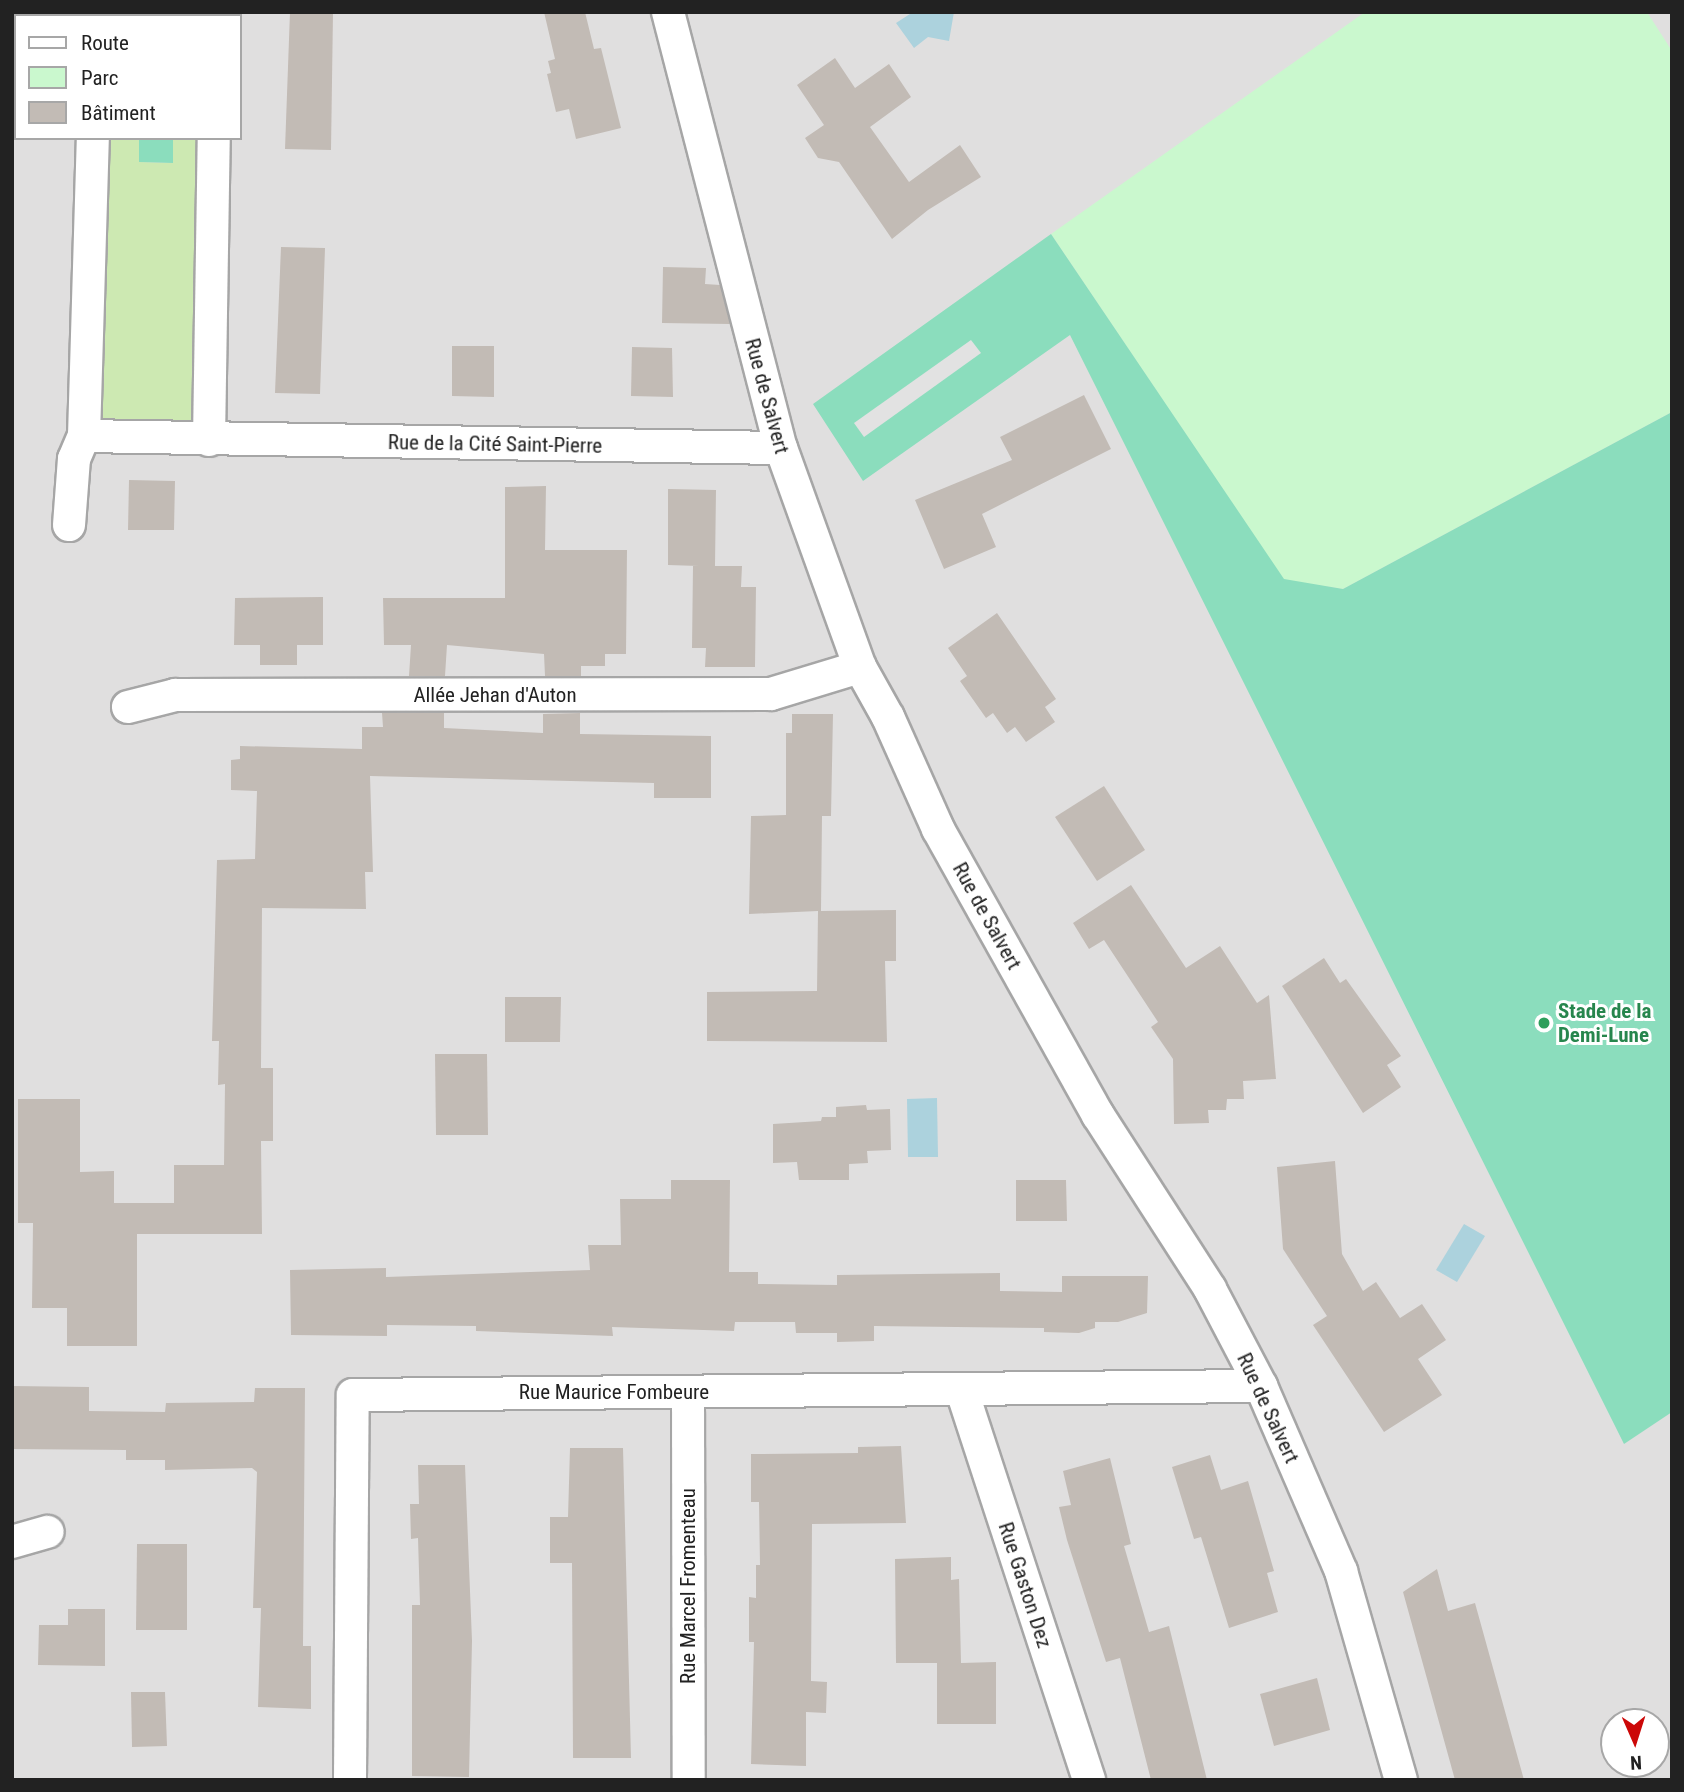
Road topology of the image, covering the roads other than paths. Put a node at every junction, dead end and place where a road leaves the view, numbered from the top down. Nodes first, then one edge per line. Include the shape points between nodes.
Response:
1 (668, 12) edge
2 (93, 140) edge
3 (214, 140) edge
4 (84, 436) junction
5 (209, 440) junction
6 (781, 447) junction
7 (69, 525) dead end
8 (860, 667) junction
9 (128, 707) dead end
10 (1261, 1386) junction
11 (962, 1391) junction
12 (688, 1392) junction
13 (48, 1532) dead end
14 (12, 1542) edge
15 (350, 1780) edge
16 (689, 1780) edge
17 (1089, 1780) edge
18 (1401, 1780) edge

1 - 6 street, Rue de Salvert
2 - 4 street
3 - 5 street
4 - 5 street, Rue de la Cité Saint-Pierre
4 - 7 street via 75,459
5 - 6 street, Rue de la Cité Saint-Pierre
6 - 8 street, Rue de Salvert
8 - 9 street, Allée Jehan d'Auton via 771,694 175,695
8 - 10 street, Rue de Salvert via 888,717 938,829 1098,1115 1210,1289
10 - 11 street, Rue Maurice Fombeure
10 - 18 street, Rue de Salvert via 1341,1571
11 - 12 street, Rue Maurice Fombeure
11 - 17 street, Rue Gaston Dez
12 - 15 street, Rue Maurice Fombeure via 353,1395
12 - 16 street, Rue Marcel Fromenteau
13 - 14 street

